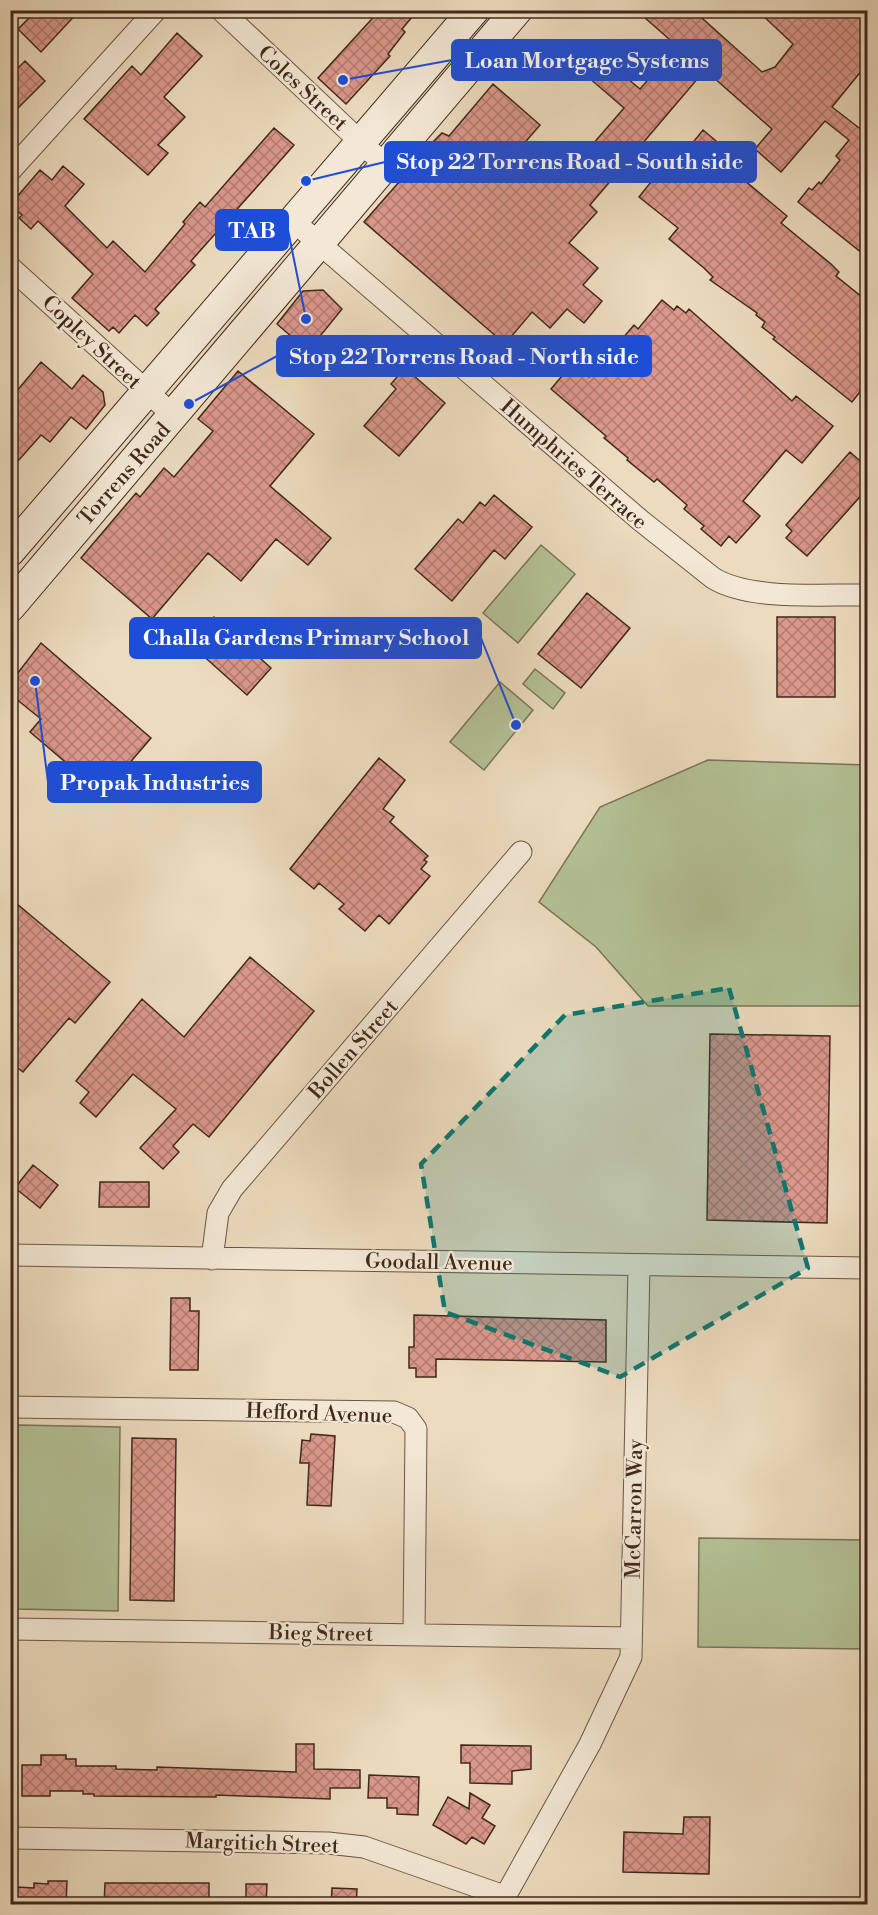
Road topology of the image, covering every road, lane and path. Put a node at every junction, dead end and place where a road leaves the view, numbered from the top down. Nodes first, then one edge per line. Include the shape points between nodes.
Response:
1 (156, 10) edge
2 (221, 10) edge
3 (474, 10) edge
4 (517, 10) edge
5 (359, 142) junction
6 (386, 166) junction
7 (10, 171) edge
8 (292, 220) junction
9 (318, 243) junction
10 (10, 267) edge
11 (146, 393) junction
12 (174, 416) junction
13 (10, 551) edge
14 (867, 595) edge
15 (10, 607) edge
16 (521, 852) dead end
17 (10, 1256) edge
18 (212, 1259) junction
19 (639, 1265) junction
20 (867, 1268) edge
21 (10, 1407) edge
22 (10, 1629) edge
23 (414, 1634) junction
24 (631, 1638) junction
25 (10, 1838) edge
26 (502, 1900) edge

1 - 7 street
2 - 5 street, Coles Street
3 - 5 main road, Torrens Road
4 - 6 main road, Torrens Road
5 - 6 street, Coles Street
5 - 8 main road, Torrens Road
6 - 9 main road, Torrens Road
8 - 9 street, Humphries Terrace
8 - 11 main road, Torrens Road
9 - 12 main road, Torrens Road
9 - 14 street, Humphries Terrace via 631,512 724,586 764,592
10 - 11 street, Copley Street
11 - 12 street, Copley Street
11 - 13 main road, Torrens Road
12 - 15 main road, Torrens Road
16 - 18 street, Bollen Street via 232,1189 218,1214
17 - 18 street, Goodall Avenue
18 - 19 street, Goodall Avenue
19 - 20 street, Goodall Avenue
19 - 24 street, McCarron Way
21 - 23 street, Hefford Avenue via 394,1412 408,1418 416,1429
22 - 23 street, Bieg Street
23 - 24 street, Bieg Street
24 - 26 street, McCarron Way via 631,1658 624,1675 590,1744
25 - 26 street, Margitich Street via 328,1843 364,1847

